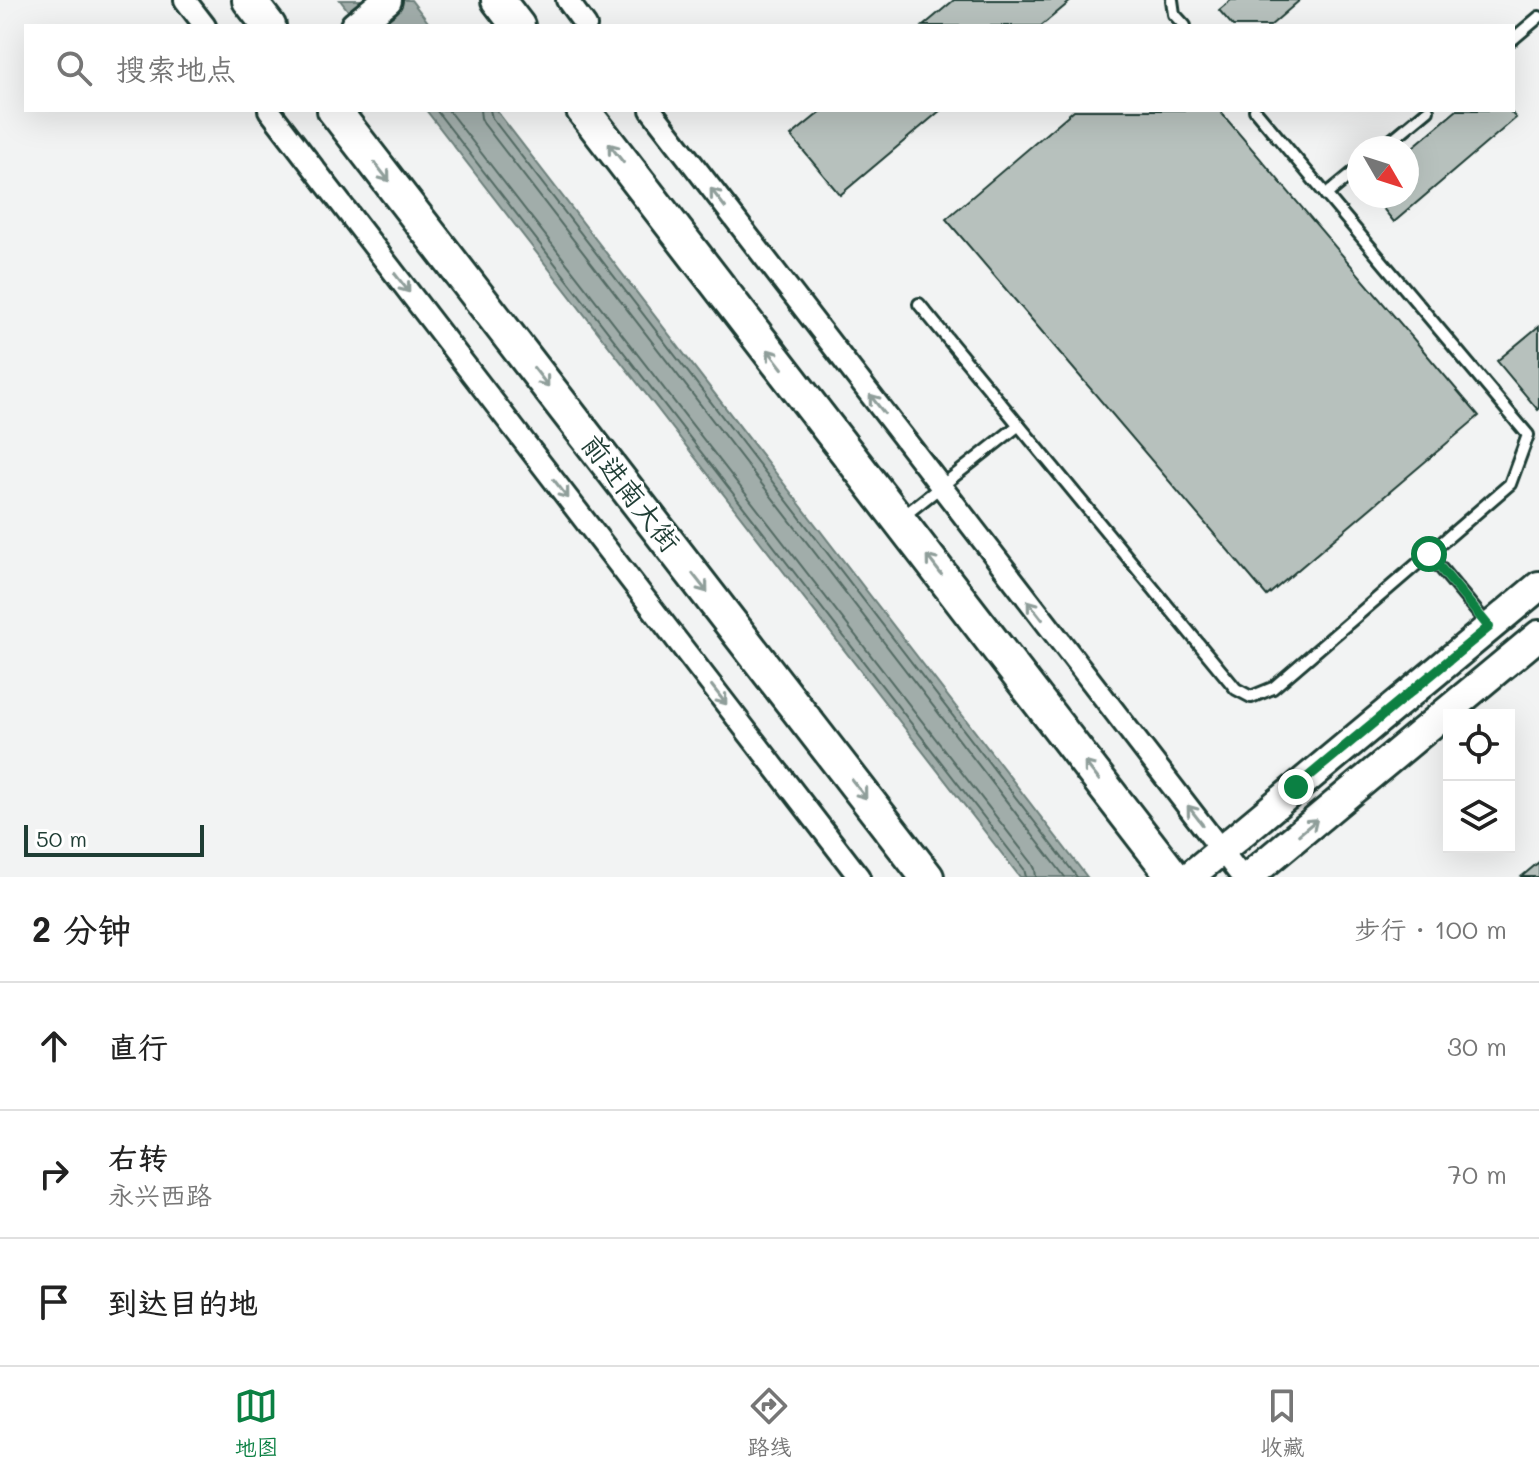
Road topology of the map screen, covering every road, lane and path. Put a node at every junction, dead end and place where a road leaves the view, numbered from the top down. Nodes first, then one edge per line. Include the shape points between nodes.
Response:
1 (185, 0) edge
2 (249, 0) edge
3 (387, 0) edge
4 (498, 0) edge
5 (567, 0) edge
6 (1172, 0) edge
7 (1539, 17) edge
8 (203, 24) edge
9 (267, 24) edge
10 (357, 24) edge
11 (516, 24) edge
12 (585, 24) edge
13 (1183, 24) edge
14 (1515, 37) edge
15 (271, 112) edge
16 (336, 112) edge
17 (585, 112) edge
18 (653, 112) edge
19 (1257, 112) edge
20 (1426, 112) edge
21 (1397, 136) edge
22 (1347, 178) edge
23 (1326, 195) junction
24 (919, 304) dead end
25 (1019, 425) junction
26 (940, 487) junction
27 (899, 520) junction
28 (1429, 554) junction
29 (1539, 586) edge
30 (1489, 627) junction
31 (1539, 635) edge
32 (1221, 850) junction
33 (859, 877) edge
34 (927, 877) edge
35 (1174, 877) edge
36 (1189, 877) edge
37 (1245, 877) edge

1 - 8 street
2 - 9 main road
3 - 10 main road
4 - 11 main road
5 - 12 street
6 - 13 lane via 1174,14
7 - 14 lane
15 -> 33 street
16 -> 34 main road, 前进南大街
27 -> 17 main road
26 -> 18 street
19 - 23 lane
20 - 21 lane
22 - 23 lane
23 - 28 lane via 1528,435 1510,484
24 - 25 lane
25 - 26 lane
25 - 28 lane via 1236,689 1251,697 1273,688
26 - 27 lane
32 -> 26 street
35 -> 27 main road
28 - 30 lane
29 - 30 main road
30 - 32 main road
37 -> 31 main road
32 - 36 main road
32 - 37 street

